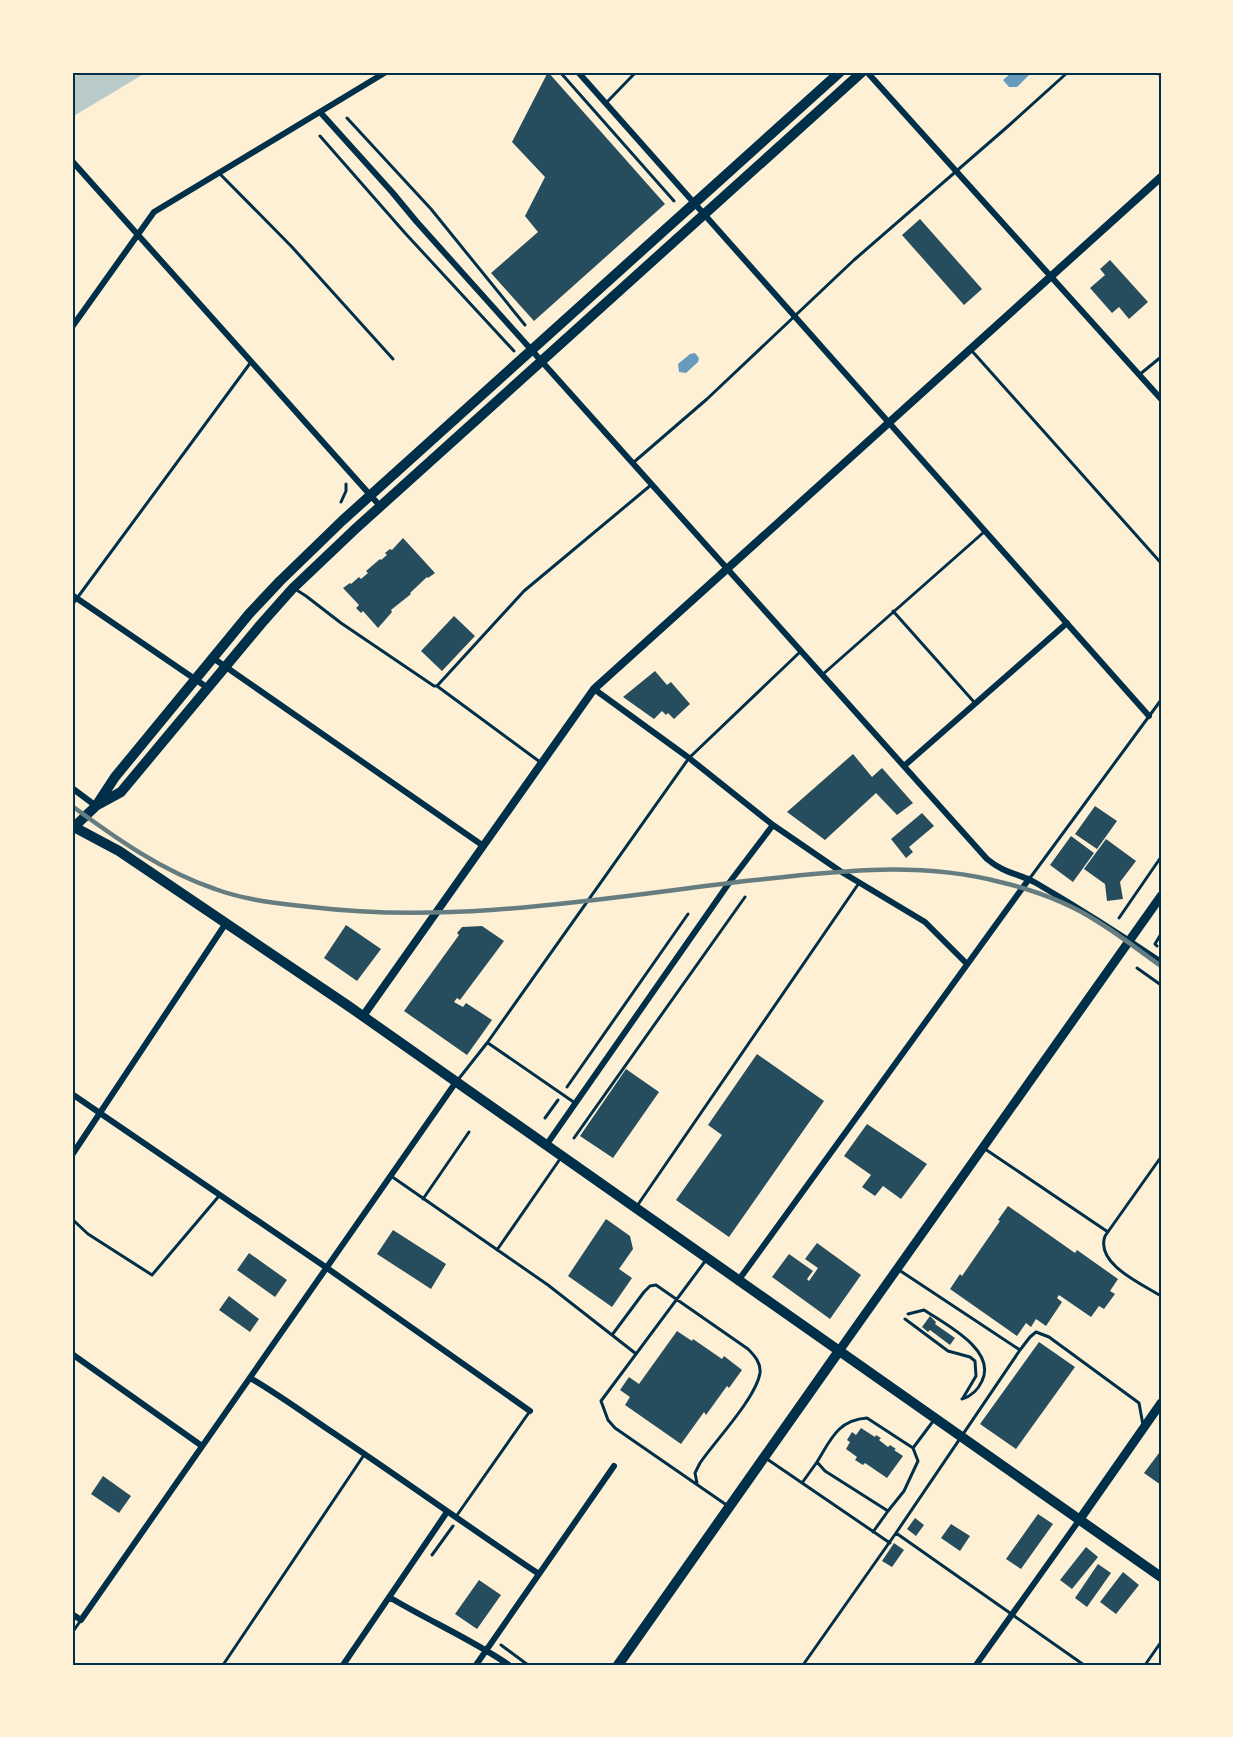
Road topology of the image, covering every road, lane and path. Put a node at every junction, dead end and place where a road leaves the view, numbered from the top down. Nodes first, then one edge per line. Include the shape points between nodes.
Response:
1 (386, 72) edge
2 (560, 72) edge
3 (578, 72) edge
4 (636, 72) edge
5 (840, 72) edge
6 (862, 72) edge
7 (867, 72) edge
8 (1068, 72) edge
9 (606, 103) junction
10 (320, 112) junction
11 (347, 118) dead end
12 (320, 136) dead end
13 (72, 161) edge
14 (957, 171) junction
15 (218, 173) junction
16 (1161, 177) edge
17 (674, 201) dead end
18 (694, 203) junction
19 (704, 214) junction
20 (137, 235) junction
21 (1051, 277) junction
22 (795, 316) junction
23 (72, 327) edge
24 (530, 332) dead end
25 (511, 349) dead end
26 (971, 350) junction
27 (531, 351) junction
28 (1161, 357) edge
29 (393, 359) dead end
30 (250, 362) junction
31 (540, 362) junction
32 (1139, 375) junction
33 (1161, 399) edge
34 (890, 423) junction
35 (633, 464) junction
36 (652, 484) junction
37 (370, 495) junction
38 (380, 506) junction
39 (985, 531) junction
40 (1161, 562) edge
41 (729, 569) junction
42 (293, 588) junction
43 (75, 596) edge
44 (72, 605) edge
45 (893, 611) junction
46 (1067, 623) junction
47 (802, 651) junction
48 (213, 658) junction
49 (226, 666) junction
50 (822, 675) junction
51 (196, 679) junction
52 (437, 686) junction
53 (208, 688) junction
54 (594, 689) junction
55 (1161, 700) edge
56 (975, 704) junction
57 (1149, 716) junction
58 (689, 758) junction
59 (542, 763) junction
60 (904, 766) junction
61 (72, 788) edge
62 (96, 806) junction
63 (773, 825) junction
64 (73, 827) edge
65 (482, 845) junction
66 (1161, 857) edge
67 (1029, 879) junction
68 (860, 883) junction
69 (1161, 896) edge
70 (745, 897) dead end
71 (688, 914) dead end
72 (1119, 918) dead end
73 (227, 922) junction
74 (1161, 934) edge
75 (1129, 940) junction
76 (1161, 949) edge
77 (1161, 962) edge
78 (968, 964) junction
79 (1137, 968) dead end
80 (1161, 985) edge
81 (363, 1016) junction
82 (487, 1043) junction
83 (456, 1082) junction
84 (72, 1094) edge
85 (561, 1095) junction
86 (575, 1103) junction
87 (101, 1114) junction
88 (545, 1119) dead end
89 (469, 1132) dead end
90 (574, 1138) dead end
91 (547, 1144) junction
92 (983, 1147) junction
93 (72, 1155) edge
94 (562, 1155) junction
95 (1161, 1157) edge
96 (391, 1176) junction
97 (220, 1195) junction
98 (423, 1199) junction
99 (636, 1208) junction
100 (72, 1219) edge
101 (1108, 1232) junction
102 (497, 1250) junction
103 (707, 1259) junction
104 (327, 1268) junction
105 (897, 1269) junction
106 (738, 1281) junction
107 (1161, 1296) edge
108 (676, 1300) junction
109 (908, 1314) dead end
110 (904, 1319) dead end
111 (612, 1335) junction
112 (1020, 1350) junction
113 (839, 1351) junction
114 (635, 1353) junction
115 (72, 1354) edge
116 (250, 1378) junction
117 (1161, 1403) edge
118 (530, 1411) joint
119 (935, 1418) junction
120 (1144, 1427) junction
121 (962, 1437) junction
122 (202, 1446) junction
123 (913, 1448) junction
124 (365, 1454) junction
125 (764, 1457) junction
126 (817, 1462) junction
127 (614, 1466) dead end
128 (802, 1483) junction
129 (697, 1485) junction
130 (729, 1506) junction
131 (447, 1512) junction
132 (888, 1512) junction
133 (455, 1518) junction
134 (1080, 1519) junction
135 (873, 1532) junction
136 (896, 1533) junction
137 (890, 1543) junction
138 (538, 1574) junction
139 (1161, 1578) edge
140 (389, 1598) junction
141 (72, 1614) edge
142 (1012, 1614) junction
143 (81, 1620) junction
144 (72, 1633) edge
145 (1161, 1642) edge
146 (487, 1650) junction
147 (223, 1665) edge
148 (343, 1665) edge
149 (476, 1665) edge
150 (509, 1665) edge
151 (618, 1665) edge
152 (803, 1665) edge
153 (976, 1665) edge
154 (1084, 1665) edge
155 (1145, 1665) edge

1 - 10 street
2 - 17 path
3 - 9 street
4 - 9 lane
5 - 18 main road
6 - 19 main road
7 - 14 street
8 - 14 lane
9 - 18 street
10 - 15 street
10 - 27 street
11 - 24 path via 431,209
12 - 25 path
13 - 20 street
14 - 21 street
14 - 22 lane
15 - 20 street via 154,213
15 - 29 lane via 292,247
16 - 21 street
18 - 19 street
18 - 27 main road
19 - 22 street
19 - 31 main road
20 - 23 street
20 - 30 street
21 - 26 street
21 - 32 street
22 - 34 street
22 - 35 lane
26 - 34 street
26 - 40 lane
27 - 31 street
27 - 37 main road
28 - 32 lane
30 - 37 street
30 - 43 lane
31 - 35 street
31 - 38 main road
32 - 33 street
34 - 39 street
34 - 41 street
35 - 36 street
36 - 41 street
36 - 52 lane via 524,591
37 - 38 street
37 - 48 main road via 280,581
38 - 42 main road
39 - 45 lane
39 - 46 street
41 - 47 street
41 - 54 street
42 - 49 main road
42 - 52 lane via 411,672
43 - 44 lane
43 - 51 street
45 - 50 lane
45 - 56 lane
46 - 56 street
46 - 57 street
47 - 50 street
47 - 58 lane
48 - 49 street
48 - 51 main road
49 - 53 main road
49 - 65 street
50 - 60 street
51 - 53 street
51 - 62 main road via 115,777
52 - 59 lane
53 - 62 main road via 121,792
54 - 58 street
54 - 59 street
55 - 57 lane
56 - 60 street
57 - 67 lane
58 - 63 street
58 - 82 lane
59 - 65 street
60 - 67 street via 987,859 999,869
61 - 62 street
62 - 64 main road
63 - 68 street
63 - 86 street
64 - 73 main road via 119,851
65 - 81 street
66 - 72 path
67 - 75 street
67 - 78 street
68 - 78 street via 926,922
68 - 99 lane
69 - 75 main road
70 - 90 path
71 - 85 path
73 - 81 main road
73 - 87 street
74 - 76 path via 1155,944
75 - 77 street
75 - 92 main road
78 - 106 street
79 - 80 path
81 - 83 main road
82 - 83 lane
82 - 85 lane
83 - 91 main road
83 - 96 street
84 - 87 street
85 - 86 lane
85 - 88 path
86 - 91 street
87 - 93 street
87 - 97 street
89 - 98 lane
91 - 94 main road
92 - 101 lane
92 - 105 main road
94 - 99 main road
94 - 102 lane
95 - 101 lane
96 - 98 lane
96 - 104 street
97 - 100 lane via 152,1275 88,1234
97 - 104 street
98 - 102 lane
99 - 103 main road
101 - 107 lane via 1103,1246 1108,1259
102 - 111 lane
103 - 106 main road
103 - 108 lane
104 - 116 street
104 - 118 street
105 - 112 lane
105 - 113 main road
106 - 113 main road
108 - 111 lane via 656,1285 650,1286
108 - 114 lane
108 - 129 lane via 748,1349 759,1363 755,1389 700,1463
109 - 110 lane via 924,1310 974,1346 985,1365 985,1374 970,1397 962,1399 976,1376 975,1361 948,1351
111 - 114 lane
112 - 120 lane via 1036,1332 1049,1337 1139,1403
112 - 121 lane
113 - 119 main road
113 - 125 main road
114 - 129 lane via 604,1394 603,1410 615,1428
115 - 122 street
116 - 122 street
116 - 124 street
117 - 120 main road
118 - 133 lane
119 - 121 main road
119 - 123 lane
120 - 134 main road
121 - 134 main road
121 - 136 lane
122 - 143 street
123 - 126 lane via 867,1418 855,1419 840,1427
123 - 132 lane via 918,1461 904,1491
124 - 131 street
124 - 147 lane
125 - 128 lane
125 - 130 main road
126 - 128 lane
126 - 132 lane
127 - 138 street
128 - 135 lane
129 - 130 lane
130 - 151 main road
131 - 133 street
131 - 140 street
132 - 135 lane
133 - 138 street
134 - 139 main road
134 - 142 street
135 - 137 lane
136 - 137 lane
136 - 142 lane
137 - 152 lane
138 - 146 street
140 - 146 street
140 - 148 street
141 - 143 street
142 - 153 street
142 - 154 lane
143 - 144 lane
145 - 155 lane
146 - 149 street
146 - 150 street

